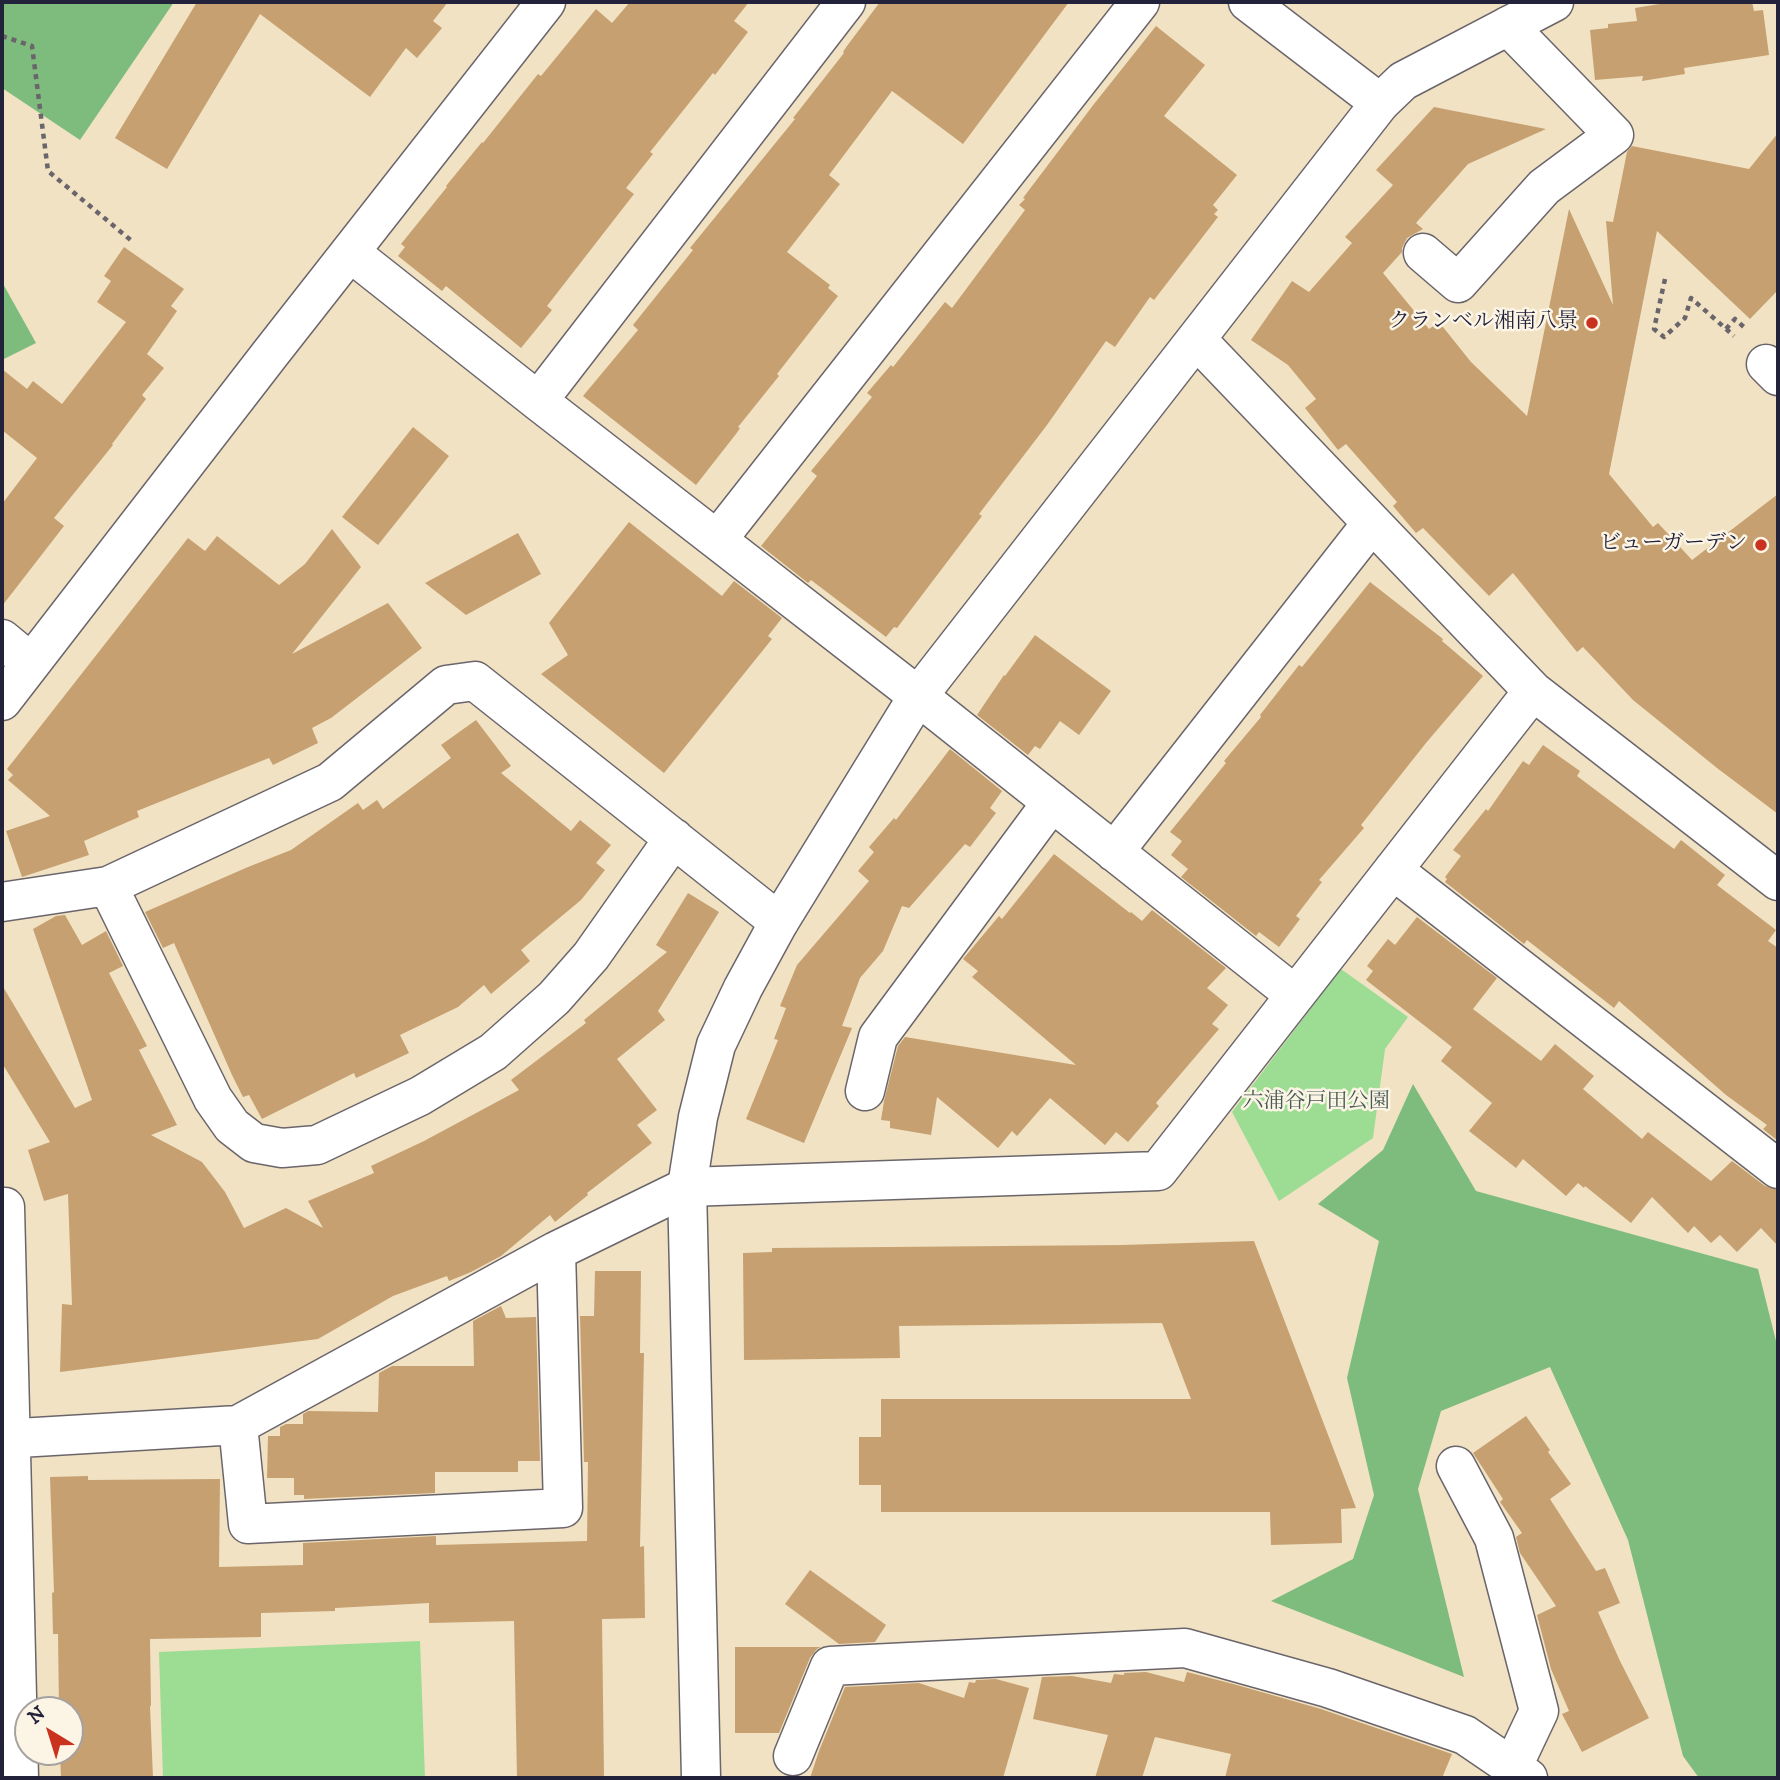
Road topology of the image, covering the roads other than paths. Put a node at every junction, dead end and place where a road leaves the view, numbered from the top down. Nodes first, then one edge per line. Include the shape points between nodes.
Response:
1 (546, 2) edge
2 (846, 2) edge
3 (1140, 2) edge
4 (1248, 2) edge
5 (1554, 2) edge
6 (1508, 26) junction
7 (1380, 103) junction
8 (351, 253) junction
9 (1423, 253) dead end
10 (1196, 340) junction
11 (538, 401) junction
12 (1372, 523) junction
13 (717, 540) junction
14 (2, 639) edge
15 (31, 663) junction
16 (1533, 691) junction
17 (918, 696) junction
18 (2, 701) edge
19 (1052, 802) junction
20 (674, 838) junction
21 (1114, 852) junction
22 (1393, 870) junction
23 (1778, 881) edge
24 (108, 886) junction
25 (2, 902) edge
26 (779, 922) junction
27 (1295, 995) junction
28 (865, 1091) dead end
29 (1778, 1169) edge
30 (687, 1187) junction
31 (3, 1203) edge
32 (556, 1251) junction
33 (239, 1425) junction
34 (7, 1438) edge
35 (1456, 1466) dead end
36 (9, 1667) edge
37 (793, 1756) dead end
38 (1520, 1773) edge
39 (19, 1778) edge
40 (701, 1778) edge

1 - 8 street
2 - 11 street
3 - 13 street
4 - 7 street
5 - 6 street
6 - 7 street via 1403,81
6 - 9 street via 1614,135 1544,187 1458,283
7 - 10 street
8 - 11 street
8 - 15 street
10 - 12 street
10 - 17 street
11 - 13 street
12 - 16 street
12 - 21 street
13 - 17 street
14 - 15 street
15 - 18 street
16 - 22 street
16 - 23 street
17 - 19 street
17 - 26 street
19 - 21 street
19 - 28 street via 878,1037
20 - 24 street via 475,681 446,685 330,782
20 - 24 street via 591,956 554,999 493,1052 421,1096 317,1145 282,1149 254,1143 232,1126 213,1099
20 - 26 street
21 - 27 street
22 - 27 street
22 - 29 street
24 - 25 street
26 - 30 street via 716,1045
27 - 30 street via 1158,1171
30 - 32 street
30 - 40 street
31 - 34 street
32 - 33 street
32 - 33 street via 563,1508 248,1524
33 - 34 street
34 - 36 street
35 - 38 street via 1494,1538 1539,1711
36 - 39 street
37 - 38 street via 830,1667 1185,1648 1328,1688 1465,1734

